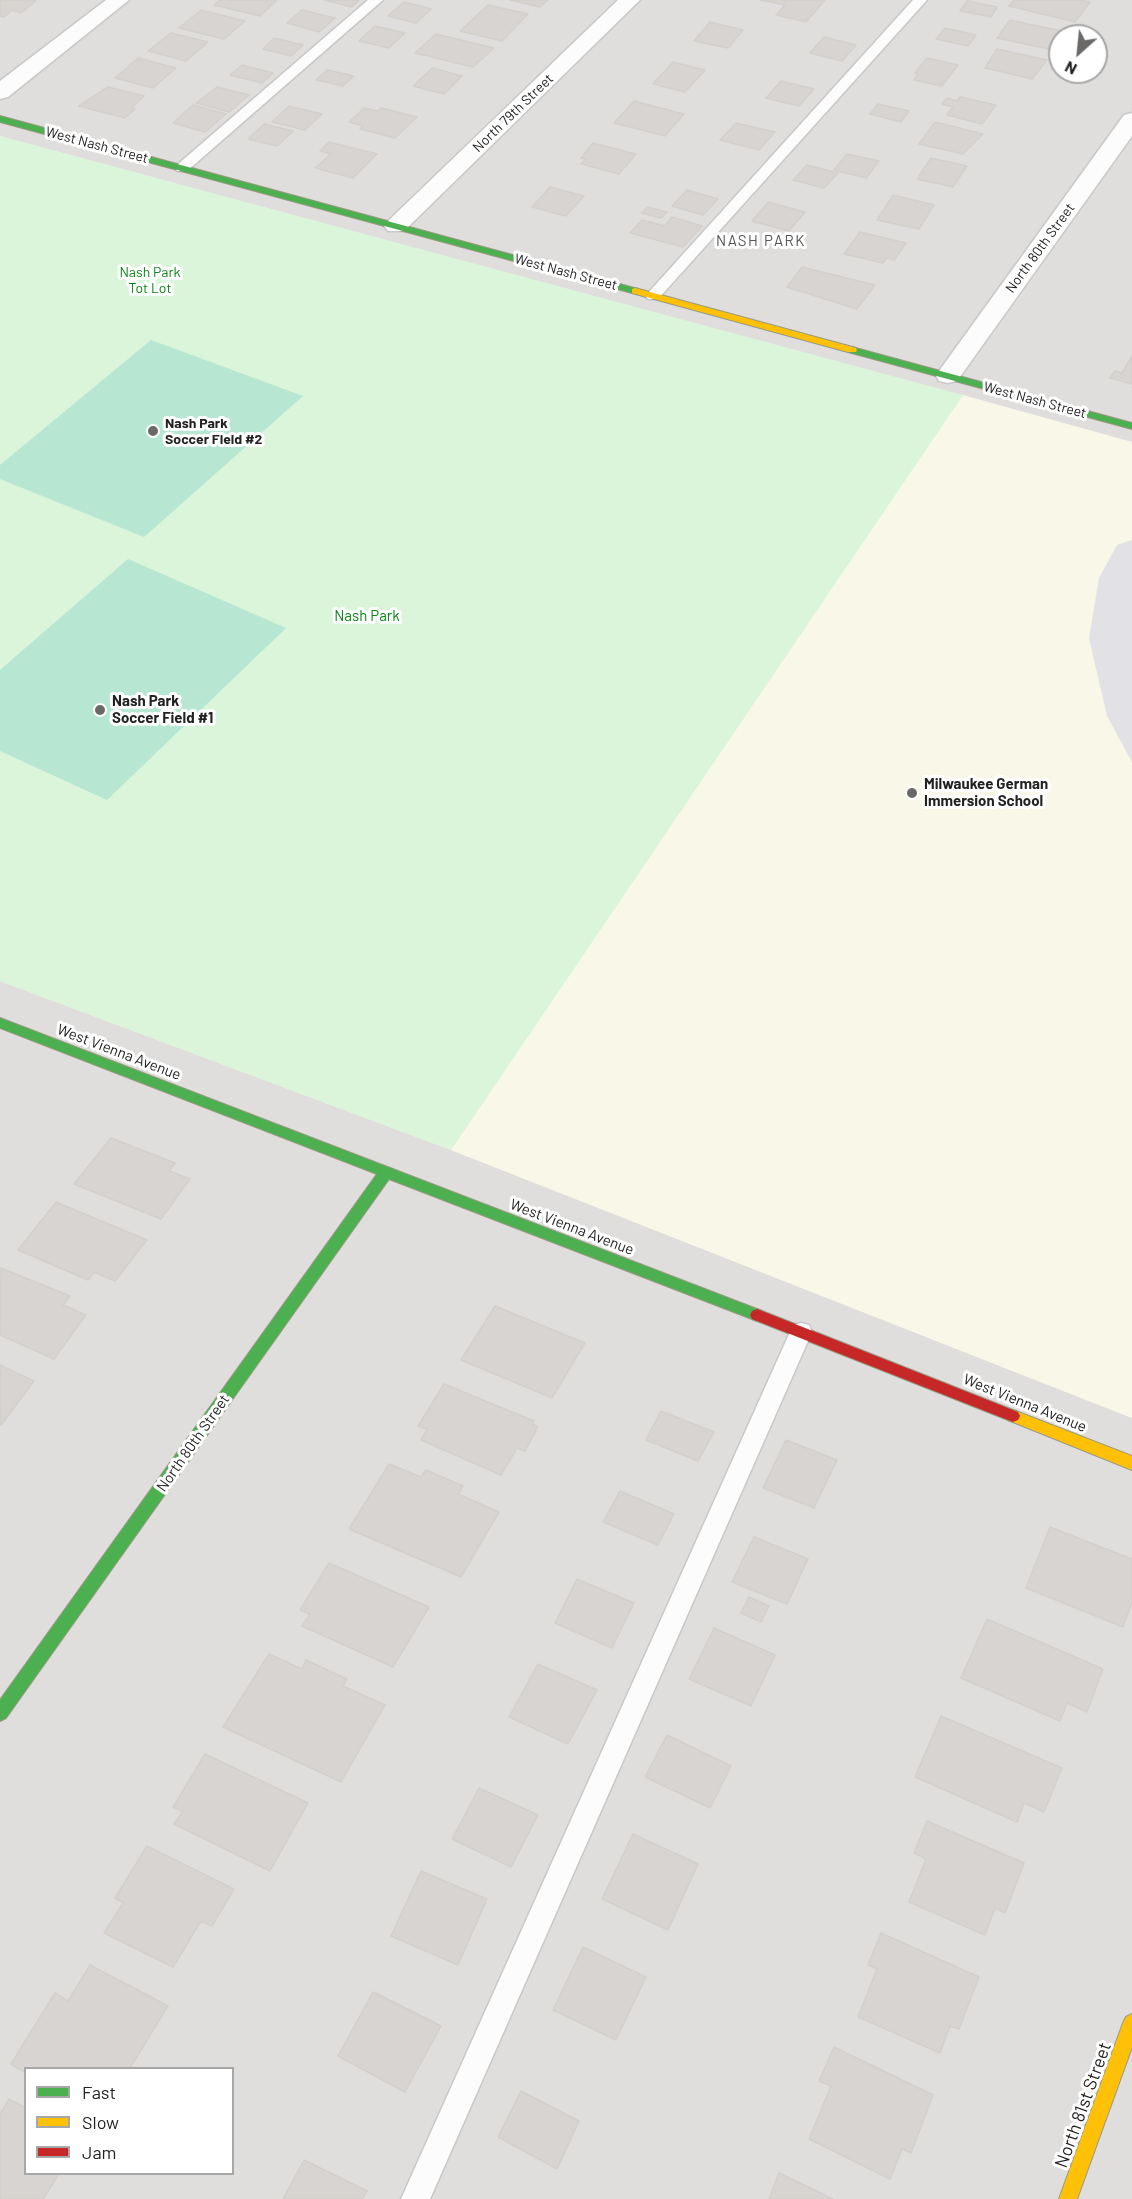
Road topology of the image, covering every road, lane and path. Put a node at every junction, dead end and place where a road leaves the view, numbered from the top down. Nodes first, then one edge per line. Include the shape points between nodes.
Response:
1 (119, 0) edge
2 (376, 0) edge
3 (630, 0) edge
4 (920, 0) edge
5 (0, 92) edge
6 (0, 119) edge
7 (1132, 120) edge
8 (182, 168) junction
9 (396, 226) junction
10 (653, 296) junction
11 (948, 376) junction
12 (1132, 426) edge
13 (0, 1023) edge
14 (385, 1173) junction
15 (801, 1332) junction
16 (1132, 1463) edge
17 (0, 1713) edge
18 (1132, 2023) edge
19 (415, 2199) edge
20 (1068, 2199) edge

1 - 5 street
2 - 8 lane
3 - 9 street, North 79th Street
4 - 10 lane
6 - 8 street, West Nash Street
7 - 11 street, North 80th Street
8 - 9 street, West Nash Street
9 - 10 street, West Nash Street
10 - 11 street, West Nash Street
11 - 12 street, West Nash Street
13 - 14 street, West Vienna Avenue
14 - 15 street, West Vienna Avenue
14 - 17 street, North 80th Street
15 - 16 street, West Vienna Avenue
15 - 19 lane
18 - 20 street, North 81st Street

